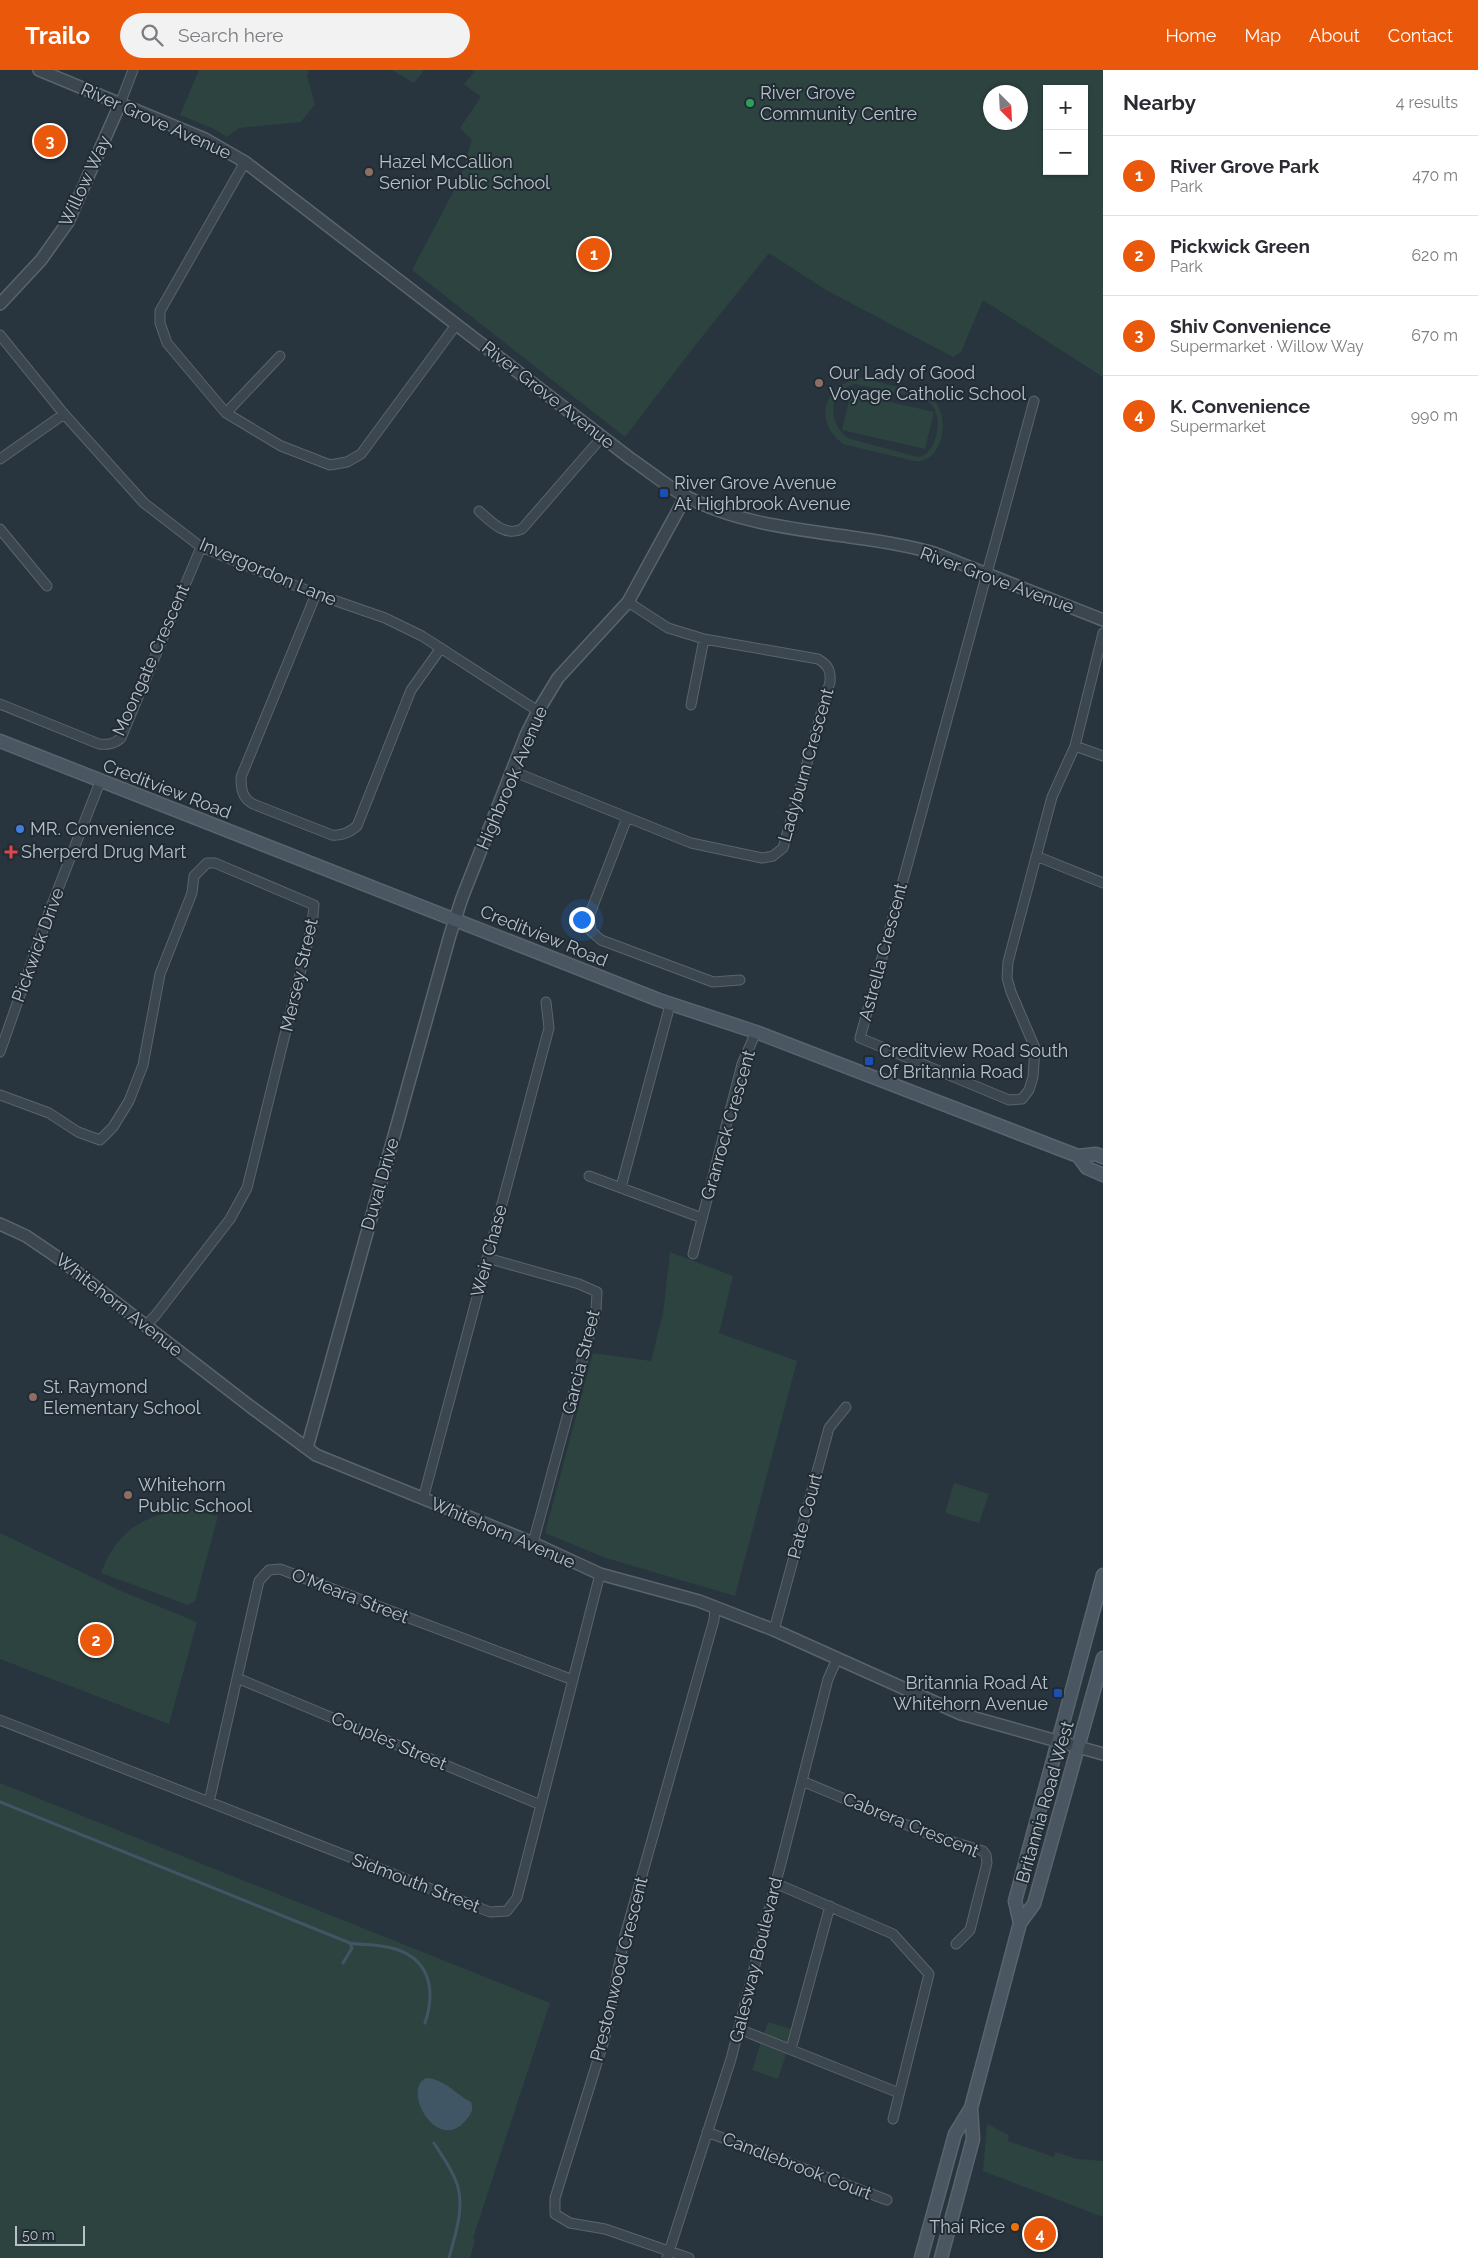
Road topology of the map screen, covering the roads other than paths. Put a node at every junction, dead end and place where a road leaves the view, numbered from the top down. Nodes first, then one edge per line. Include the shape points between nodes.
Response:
1 (39, 70) edge
2 (133, 70) edge
3 (120, 104) junction
4 (245, 162) junction
5 (0, 304) edge
6 (456, 325) junction
7 (0, 335) edge
8 (280, 356) dead end
9 (1034, 401) dead end
10 (226, 413) junction
11 (64, 414) junction
12 (602, 437) junction
13 (0, 459) edge
14 (686, 496) junction
15 (479, 511) dead end
16 (0, 530) edge
17 (201, 546) junction
18 (986, 573) junction
19 (47, 586) dead end
20 (316, 594) junction
21 (628, 602) junction
22 (1103, 620) edge
23 (1103, 633) edge
24 (704, 639) junction
25 (441, 648) junction
26 (0, 704) edge
27 (690, 705) dead end
28 (538, 711) junction
29 (0, 742) edge
30 (1075, 746) junction
31 (1103, 756) edge
32 (512, 771) junction
33 (100, 782) junction
34 (627, 818) junction
35 (1036, 856) junction
36 (1103, 883) edge
37 (455, 921) junction
38 (740, 980) dead end
39 (546, 1002) dead end
40 (670, 1005) junction
41 (756, 1032) junction
42 (0, 1052) edge
43 (0, 1095) edge
44 (1078, 1156) junction
45 (1103, 1157) edge
46 (1103, 1174) edge
47 (588, 1176) dead end
48 (621, 1187) junction
49 (702, 1218) junction
50 (0, 1224) edge
51 (693, 1254) dead end
52 (487, 1258) junction
53 (146, 1325) junction
54 (846, 1407) dead end
55 (307, 1448) junction
56 (423, 1499) junction
57 (533, 1543) junction
58 (600, 1574) junction
59 (1103, 1575) edge
60 (715, 1607) junction
61 (774, 1630) junction
62 (1103, 1658) edge
63 (837, 1659) junction
64 (237, 1678) junction
65 (573, 1680) junction
66 (0, 1720) edge
67 (1058, 1742) junction
68 (1079, 1747) junction
69 (1103, 1754) edge
70 (802, 1781) junction
71 (209, 1802) junction
72 (541, 1804) junction
73 (775, 1883) junction
74 (830, 1906) junction
75 (1020, 1923) junction
76 (956, 1944) dead end
77 (739, 2029) junction
78 (791, 2049) junction
79 (899, 2092) junction
80 (971, 2108) junction
81 (893, 2119) dead end
82 (707, 2132) junction
83 (887, 2200) dead end
84 (668, 2254) edge
85 (689, 2258) edge
86 (921, 2258) edge
87 (941, 2258) edge

1 - 3 street, River Grove Avenue
2 - 3 street, Willow Way
3 - 4 street, River Grove Avenue via 220,146
3 - 5 street, Willow Way via 68,222 41,260
4 - 6 street, River Grove Avenue
4 - 10 street via 160,310 160,323 168,343
6 - 10 street via 361,454 347,462 330,465 281,446
6 - 12 street, River Grove Avenue
7 - 11 street, Invergordon Lane
8 - 10 street
9 - 18 street
11 - 13 street
11 - 17 street, Invergordon Lane via 144,503
12 - 14 street, River Grove Avenue
12 - 15 street via 522,529 509,532
14 - 18 street, River Grove Avenue via 721,511 766,523 921,550
14 - 21 street, Highbrook Avenue
16 - 19 street
17 - 20 street, Invergordon Lane
17 - 26 street, Moongate Crescent via 117,742 99,744
18 - 22 street, River Grove Avenue
18 - 35 street, Astrella Crescent via 860,1038 1009,1100 1022,1099 1026,1095 1033,1077 1035,1048 1007,978 1008,962
20 - 25 street, Invergordon Lane via 385,618
20 - 25 street via 241,777 243,795 253,804 332,835 352,831 357,826 411,690
21 - 24 street, Ladyburn Crescent via 668,628
21 - 28 street, Highbrook Avenue via 558,678
23 - 30 street, Astrella Crescent
24 - 27 street
24 - 34 street, Ladyburn Crescent via 818,659 827,665 831,674 786,840 778,852 762,858 691,842
25 - 28 street, Invergordon Lane
28 - 32 street, Highbrook Avenue
29 - 33 main road, Creditview Road
30 - 31 street
30 - 35 street, Astrella Crescent via 1052,797
32 - 34 street, Ladyburn Crescent
32 - 37 street, Highbrook Avenue
33 - 37 main road, Creditview Road
33 - 42 street, Pickwick Drive via 51,907
34 - 38 street via 589,916 591,930 602,940 714,982
35 - 36 street
37 - 40 main road, Creditview Road
37 - 55 street, Duval Drive
39 - 52 street, Weir Chase via 548,1028
40 - 41 main road, Creditview Road
40 - 48 street
41 - 44 main road, Creditview Road
41 - 49 street, Granrock Crescent via 742,1064
43 - 53 street, Mersey Street via 49,1113 78,1132 100,1140 113,1127 129,1101 143,1065 160,974 192,893 194,876 207,863 215,863 314,905 312,925 247,1188 230,1219
44 - 45 main road, Creditview Road via 1096,1154
44 - 46 main road, Creditview Road via 1088,1168
47 - 48 street, Granrock Crescent
48 - 49 street, Granrock Crescent
49 - 51 street, Granrock Crescent
50 - 53 street, Whitehorn Avenue via 57,1256
52 - 56 street, Weir Chase
52 - 57 street, Garcia Street via 597,1292 596,1310
53 - 55 street, Whitehorn Avenue
54 - 61 street, Pate Court via 830,1428
55 - 56 street, Whitehorn Avenue via 316,1455
56 - 57 street, Whitehorn Avenue
57 - 58 street, Whitehorn Avenue
58 - 60 street, Whitehorn Avenue
58 - 65 street, Sidmouth Street
59 - 67 main road, Britannia Road West
60 - 61 street, Whitehorn Avenue
60 - 84 street, Prestonwood Crescent via 624,1939 605,2037 555,2198 555,2214 570,2223 605,2229
61 - 63 street, Whitehorn Avenue
62 - 68 main road, Britannia Road West
63 - 67 street, Whitehorn Avenue via 961,1714
63 - 70 street, Galesway Boulevard via 828,1679
64 - 65 street, O'Meara Street via 259,1581 269,1570 280,1569
64 - 71 street, O'Meara Street
64 - 72 street, Couples Street
65 - 72 street, Sidmouth Street
66 - 71 street, Sidmouth Street
67 - 68 street, Whitehorn Avenue
67 - 75 main road, Britannia Road West via 1014,1901
68 - 69 street, Whitehorn Avenue
68 - 75 main road, Britannia Road West via 1034,1904
70 - 73 street, Galesway Boulevard
70 - 76 street, Cabrera Crescent via 932,1836 986,1855 987,1863 970,1930
71 - 72 street, Sidmouth Street via 490,1912 507,1911 517,1898
73 - 74 street
73 - 77 street, Galesway Boulevard
74 - 78 street
74 - 79 street via 893,1934 929,1974
75 - 80 main road, Britannia Road West
77 - 78 street
77 - 82 street, Galesway Boulevard
78 - 79 street
79 - 81 street
80 - 86 main road, Britannia Road West via 955,2134
80 - 87 main road, Britannia Road West via 973,2139
82 - 83 street, Candlebrook Court
82 - 84 street, Galesway Boulevard
84 - 85 street

